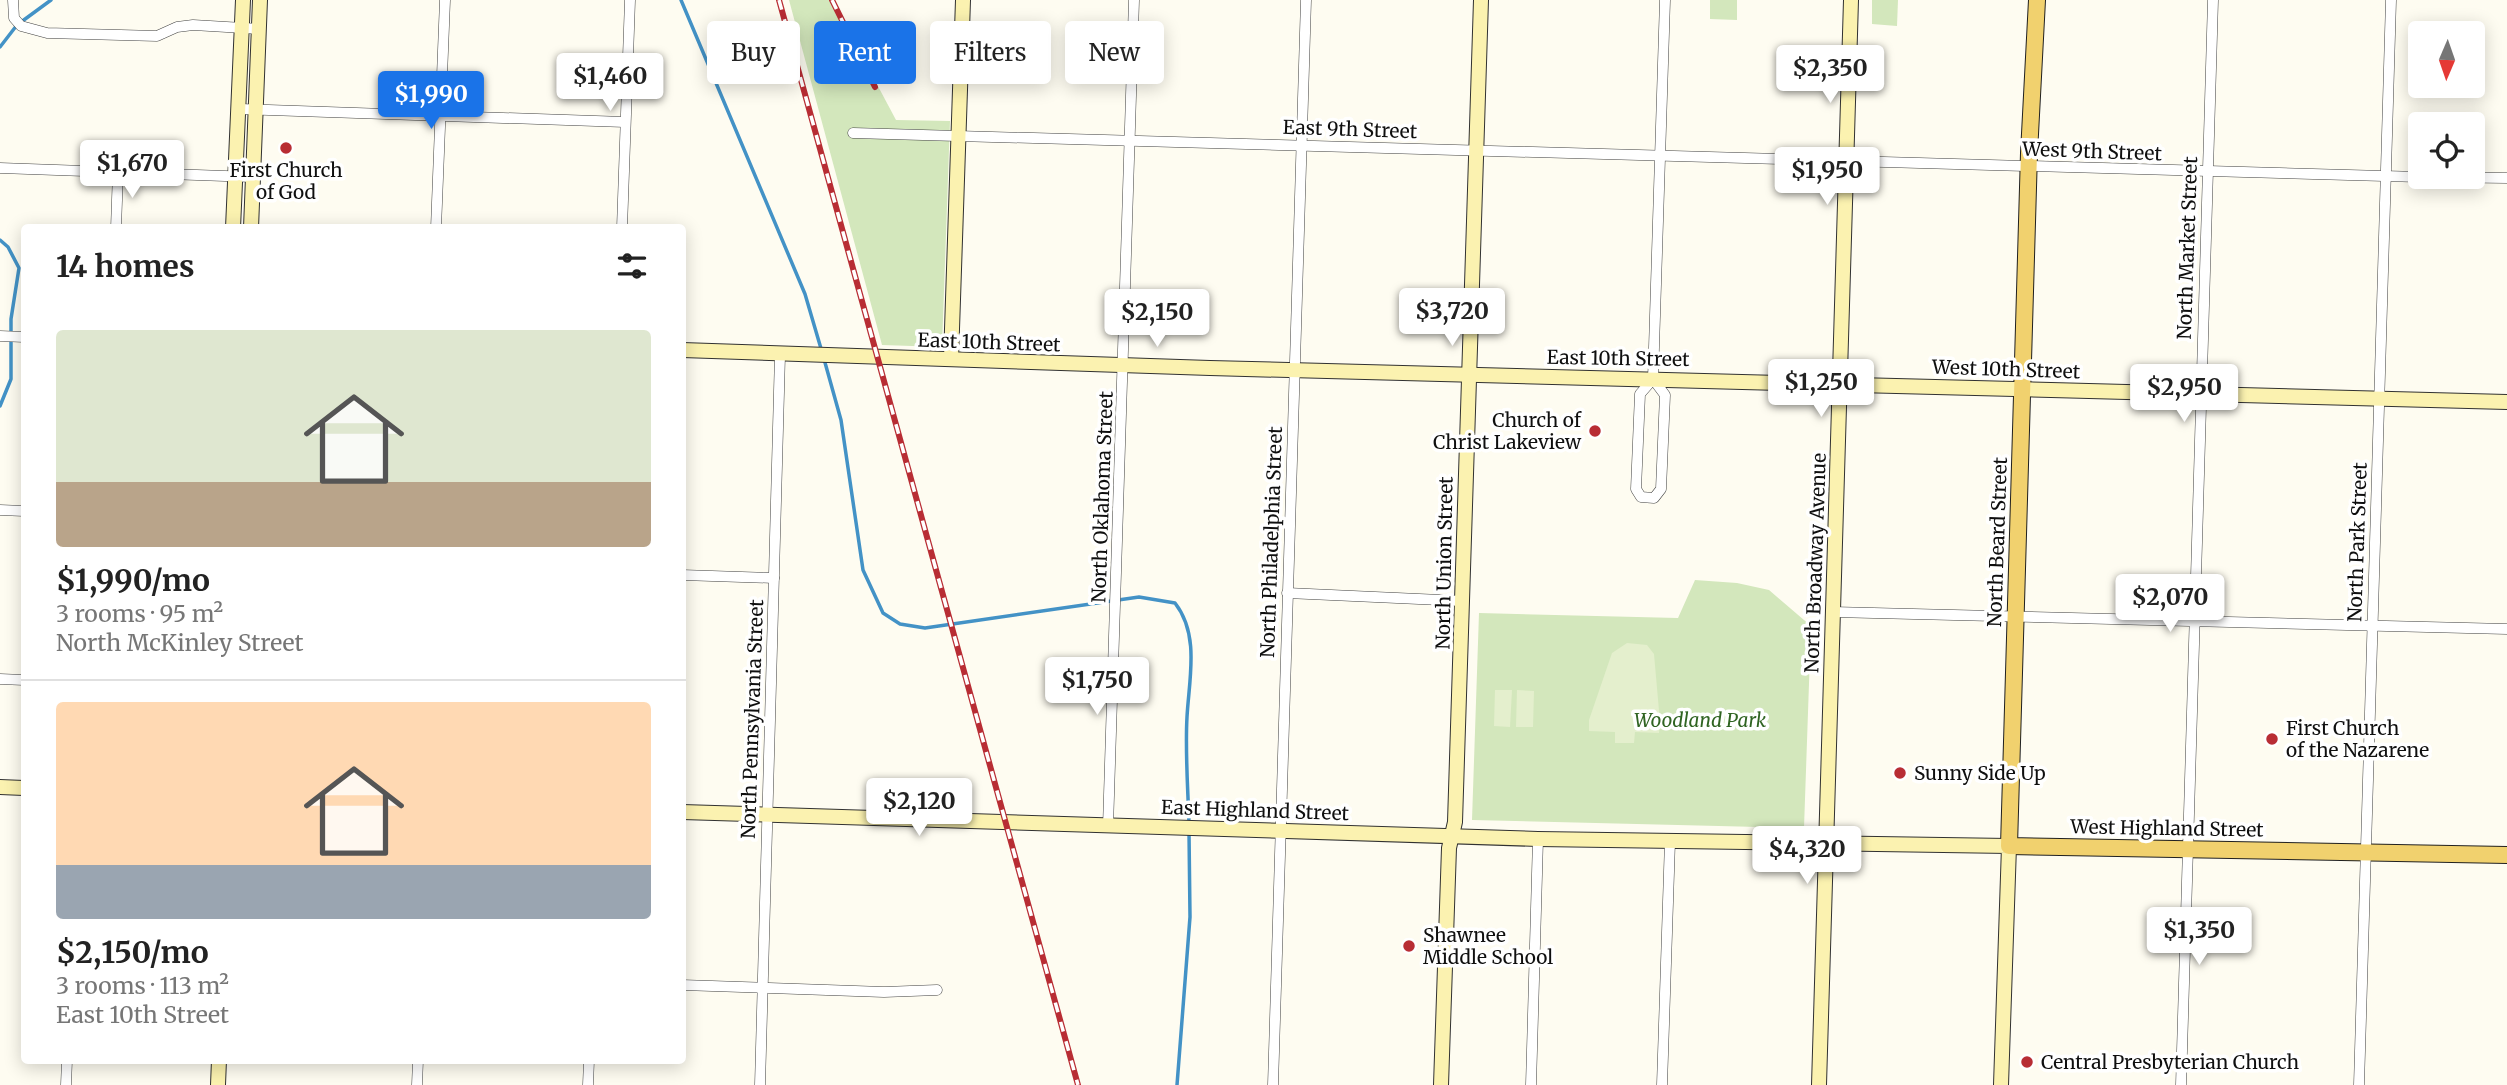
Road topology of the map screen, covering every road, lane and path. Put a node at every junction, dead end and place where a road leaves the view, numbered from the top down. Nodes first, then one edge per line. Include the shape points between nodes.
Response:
1 (13, 0) edge
2 (243, 0) edge
3 (260, 0) edge
4 (445, 0) edge
5 (630, 0) edge
6 (963, 0) edge
7 (1134, 0) edge
8 (1306, 0) edge
9 (1481, 0) edge
10 (1665, 0) edge
11 (1851, 0) edge
12 (2037, 0) edge
13 (2213, 0) edge
14 (2391, 0) edge
15 (242, 27) junction
16 (259, 29) junction
17 (238, 109) junction
18 (255, 110) junction
19 (441, 116) junction
20 (625, 122) junction
21 (853, 133) dead end
22 (958, 135) junction
23 (1131, 139) junction
24 (1302, 144) junction
25 (1475, 151) junction
26 (1660, 156) junction
27 (1846, 160) junction
28 (2029, 166) junction
29 (0, 168) edge
30 (118, 172) junction
31 (2207, 172) junction
32 (235, 176) junction
33 (2384, 176) junction
34 (253, 177) junction
35 (2408, 177) edge
36 (2485, 178) edge
37 (2507, 178) edge
38 (116, 224) edge
39 (233, 224) edge
40 (251, 224) edge
41 (436, 224) edge
42 (622, 224) edge
43 (2, 336) edge
44 (21, 337) edge
45 (686, 351) edge
46 (780, 355) junction
47 (951, 359) junction
48 (1123, 365) junction
49 (1294, 370) junction
50 (1468, 374) junction
51 (1653, 379) junction
52 (1840, 383) junction
53 (2022, 388) junction
54 (2200, 395) junction
55 (2380, 400) junction
56 (2507, 402) edge
57 (0, 510) edge
58 (21, 511) edge
59 (686, 575) edge
60 (774, 578) junction
61 (1287, 593) junction
62 (1463, 601) junction
63 (1833, 612) junction
64 (2016, 616) junction
65 (2194, 619) junction
66 (2371, 625) junction
67 (2507, 629) edge
68 (0, 679) edge
69 (21, 680) edge
70 (0, 787) edge
71 (21, 788) edge
72 (686, 812) edge
73 (766, 816) junction
74 (1108, 827) junction
75 (1280, 830) junction
76 (1452, 835) junction
77 (1538, 839) junction
78 (1670, 841) junction
79 (1826, 843) junction
80 (2009, 846) junction
81 (2186, 849) junction
82 (2364, 853) junction
83 (2507, 855) edge
84 (686, 985) edge
85 (763, 988) junction
86 (937, 990) dead end
87 (67, 1064) edge
88 (219, 1064) edge
89 (418, 1064) edge
90 (589, 1064) edge
91 (66, 1085) edge
92 (218, 1085) edge
93 (417, 1085) edge
94 (587, 1085) edge
95 (760, 1085) edge
96 (1273, 1085) edge
97 (1441, 1085) edge
98 (1531, 1085) edge
99 (1662, 1085) edge
100 (1819, 1085) edge
101 (2001, 1085) edge
102 (2181, 1085) edge
103 (2359, 1085) edge

1 - 15 street via 14,18 21,26 47,33 146,36 193,25
2 - 15 street
3 - 16 street
4 - 19 street
5 - 20 street
6 - 22 street
7 - 23 street, North Oklahoma Street
8 - 24 street, North Philadelphia Street
9 - 25 street, North Union Street
10 - 26 street
11 - 27 street, North Broadway Avenue
12 - 28 main road, North Beard Street
13 - 31 street, North Market Street
14 - 33 street, North Park Street
15 - 16 street
15 - 17 street
16 - 18 street
17 - 18 street
17 - 32 street
18 - 19 street
18 - 34 street
19 - 20 street
19 - 41 street
20 - 42 street
21 - 22 street, East 9th Street
22 - 23 street, East 9th Street
22 - 47 street
23 - 24 street, East 9th Street
23 - 48 street, North Oklahoma Street
24 - 25 street, East 9th Street
24 - 49 street, North Philadelphia Street
25 - 26 street, East 9th Street
25 - 50 street, North Union Street
26 - 27 street, East 9th Street
26 - 51 street
27 - 28 street, West 9th Street
27 - 52 street, North Broadway Avenue
28 - 31 street, West 9th Street
28 - 53 main road, North Beard Street
29 - 30 street
30 - 32 street
30 - 38 street
31 - 33 street, West 9th Street
31 - 54 street, North Market Street
32 - 34 street
32 - 39 street
33 - 35 street, West 9th Street
33 - 55 street, North Park Street
34 - 40 street
36 - 37 street
43 - 44 street
45 - 46 street, East 10th Street
46 - 47 street, East 10th Street
46 - 60 street, North Pennsylvania Street
47 - 48 street, East 10th Street
48 - 49 street, East 10th Street
48 - 74 street, North Oklahoma Street
49 - 50 street, East 10th Street
49 - 61 street, North Philadelphia Street
50 - 51 street, East 10th Street
50 - 62 street, North Union Street
51 - 51 street via 1640,394 1636,489 1641,497 1654,498 1661,489 1665,395
51 - 52 street, East 10th Street
52 - 53 street, West 10th Street
52 - 63 street, North Broadway Avenue
53 - 54 street, West 10th Street
53 - 64 main road, North Beard Street
54 - 55 street, West 10th Street
54 - 65 street, North Market Street
55 - 56 street, West 10th Street
55 - 66 street, North Park Street
57 - 58 street
59 - 60 street
60 - 73 street, North Pennsylvania Street
61 - 62 street
61 - 75 street, North Philadelphia Street
62 - 76 street, North Union Street
63 - 64 street
63 - 79 street, North Broadway Avenue
64 - 65 street
64 - 80 main road, North Beard Street
65 - 66 street
65 - 81 street, North Market Street
66 - 67 street
66 - 82 street, North Park Street
68 - 69 street
70 - 71 street
72 - 73 street, East Highland Street
73 - 74 street, East Highland Street
73 - 85 street, North Pennsylvania Street
74 - 75 street, East Highland Street
75 - 76 street, East Highland Street
75 - 96 street, North Philadelphia Street
76 - 77 street, East Highland Street
76 - 97 street, North Union Street
77 - 78 street, East Highland Street
77 - 98 street
78 - 79 street, East Highland Street
78 - 99 street
79 - 80 street, West Highland Street
79 - 100 street, North Broadway Avenue
80 - 81 main road, West Highland Street
80 - 101 street, North Beard Street
81 - 82 main road, West Highland Street
81 - 102 street, North Market Street
82 - 83 main road, West Highland Street
82 - 103 street, North Park Street
84 - 85 street
85 - 86 street
85 - 95 street, North Pennsylvania Street
87 - 91 street
88 - 92 street
89 - 93 street
90 - 94 street

